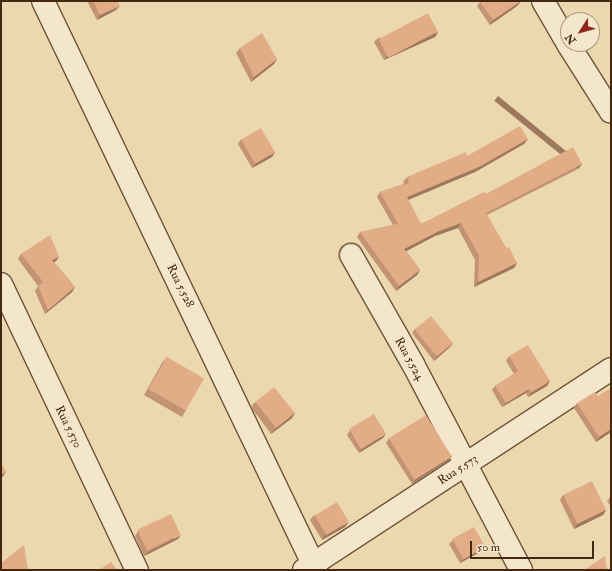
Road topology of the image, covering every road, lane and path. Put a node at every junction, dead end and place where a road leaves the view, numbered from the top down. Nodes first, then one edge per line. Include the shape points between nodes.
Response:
1 (43, 1) edge
2 (543, 1) edge
3 (560, 30) edge
4 (573, 52) edge
5 (611, 112) edge
6 (351, 255) dead end
7 (1, 284) edge
8 (611, 369) edge
9 (464, 465) junction
10 (311, 568) edge
11 (137, 570) edge
12 (521, 570) edge

1 - 10 street, Rua 5.528
2 - 3 street
4 - 5 street
6 - 9 street, Rua 5.524 via 413,364
7 - 11 street, Rua 5.530
8 - 9 street, Rua 5.573
9 - 10 street, Rua 5.573
9 - 12 street, Rua 5.524

